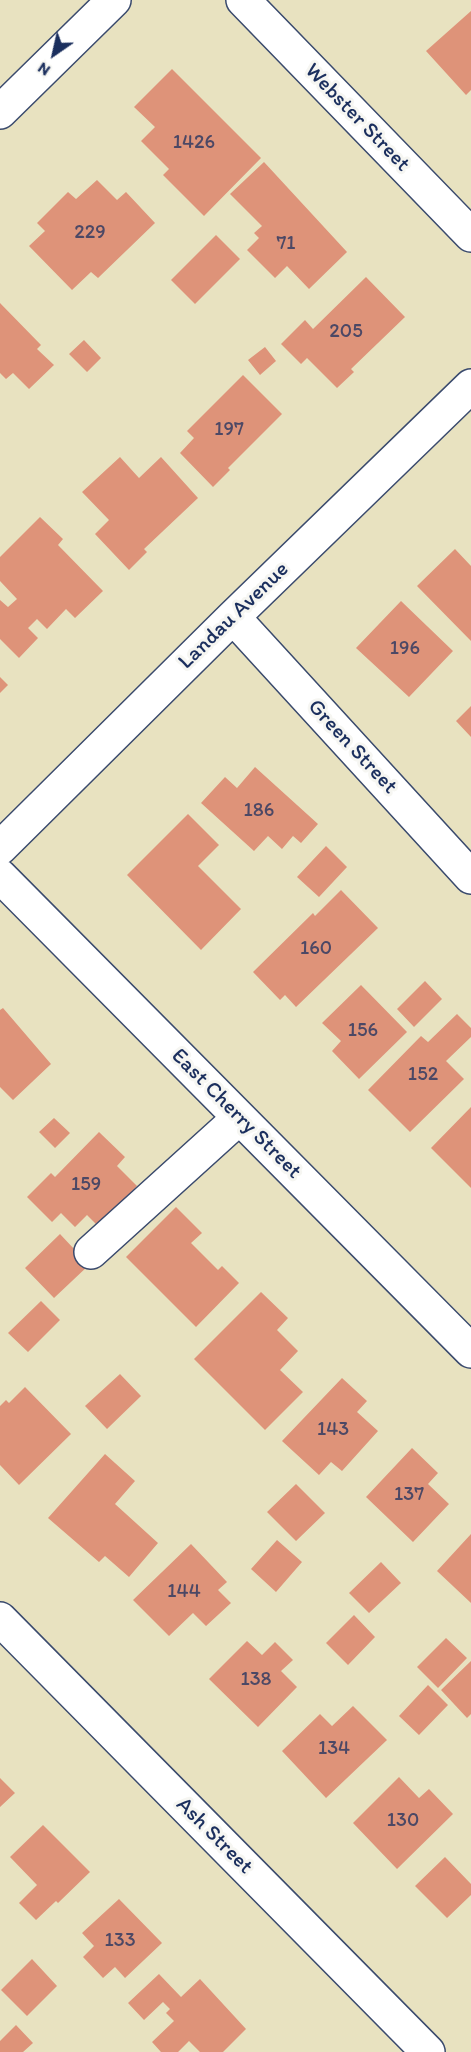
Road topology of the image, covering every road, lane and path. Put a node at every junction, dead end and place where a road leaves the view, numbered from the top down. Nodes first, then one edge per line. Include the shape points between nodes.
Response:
1 (114, 0) edge
2 (243, 0) edge
3 (0, 112) edge
4 (471, 235) edge
5 (471, 386) edge
6 (233, 617) junction
7 (0, 848) edge
8 (0, 876) edge
9 (471, 877) edge
10 (239, 1118) junction
11 (91, 1252) dead end
12 (471, 1351) edge
13 (0, 1619) edge
14 (428, 2052) edge

1 - 3 street
2 - 4 street, Webster Street
5 - 6 street, Landau Avenue
6 - 7 street, Landau Avenue
6 - 9 street, Green Street
8 - 10 street, East Cherry Street
10 - 11 street
10 - 12 street, East Cherry Street
13 - 14 street, Ash Street

